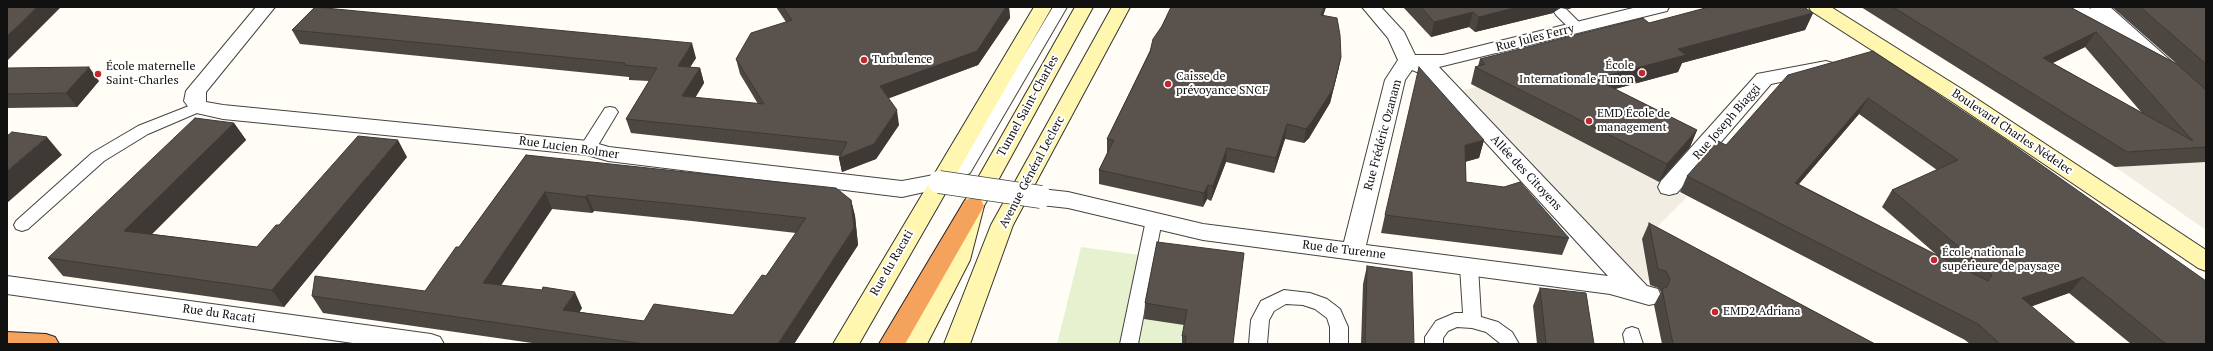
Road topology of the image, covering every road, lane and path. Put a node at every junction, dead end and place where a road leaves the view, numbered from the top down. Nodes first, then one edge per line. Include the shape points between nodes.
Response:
1 (266, 7) edge
2 (1043, 7) edge
3 (1060, 7) edge
4 (1084, 7) edge
5 (1121, 7) edge
6 (1371, 7) edge
7 (1660, 7) edge
8 (1818, 7) edge
9 (2073, 7) edge
10 (2099, 7) edge
11 (1561, 12) dead end
12 (1577, 28) junction
13 (2134, 38) junction
14 (1887, 52) junction
15 (1408, 60) junction
16 (1867, 60) edge
17 (1844, 64) edge
18 (2206, 103) edge
19 (199, 107) junction
20 (610, 112) dead end
21 (588, 148) junction
22 (939, 182) junction
23 (1669, 187) dead end
24 (1041, 197) joint
25 (973, 206) junction
26 (1154, 220) junction
27 (22, 225) dead end
28 (1353, 252) junction
29 (2205, 261) edge
30 (1469, 267) junction
31 (7, 285) edge
32 (1644, 294) joint
33 (1472, 321) junction
34 (7, 342) edge
35 (46, 344) edge
36 (431, 344) edge
37 (846, 344) edge
38 (892, 344) edge
39 (914, 344) edge
40 (957, 344) edge
41 (1129, 344) edge
42 (1258, 344) edge
43 (1339, 344) edge
44 (1434, 344) edge
45 (1510, 344) edge

1 - 19 street via 196,91 194,101
2 - 22 main road
3 - 22 lane via 964,169
4 - 25 main road, Tunnel Saint-Charles
5 - 40 main road, Avenue Général Leclerc via 1002,225
6 - 15 street via 1397,36
7 - 12 street, Rue Jules Ferry
8 - 14 main road, Boulevard Charles Nédelec
9 - 13 street
10 - 13 street
11 - 12 lane
12 - 15 street, Rue Jules Ferry via 1443,61
13 - 18 street
14 - 16 street
14 - 29 main road, Boulevard Charles Nédelec via 1958,96
15 - 28 street, Rue Frédéric Ozanam via 1395,80
15 - 32 street, Allée des Citoyens via 1431,71
17 - 23 street, Rue Joseph Biaggi via 1764,79
19 - 21 street, Rue Lucien Rolmer via 223,112
19 - 27 lane via 144,130 98,157
20 - 21 lane
21 - 22 street, Rue Lucien Rolmer via 608,154 902,189
22 - 24 street, Rue Lucien Rolmer, bridge
22 - 37 main road, Rue du Racati
24 - 26 street, Rue de Turenne via 1068,200
25 - 38 highway
25 - 39 main road via 958,260
26 - 28 street, Rue de Turenne via 1203,232
26 - 41 lane
28 - 30 street, Rue de Turenne
30 - 32 street, Rue de Turenne via 1610,285
30 - 33 lane
31 - 36 street, Rue du Racati
33 - 44 lane via 1455,320 1442,326 1434,337
33 - 45 lane via 1492,328 1506,337
34 - 35 highway
42 - 43 lane via 1260,320 1267,306 1284,297 1304,298 1322,304 1334,314 1339,327

